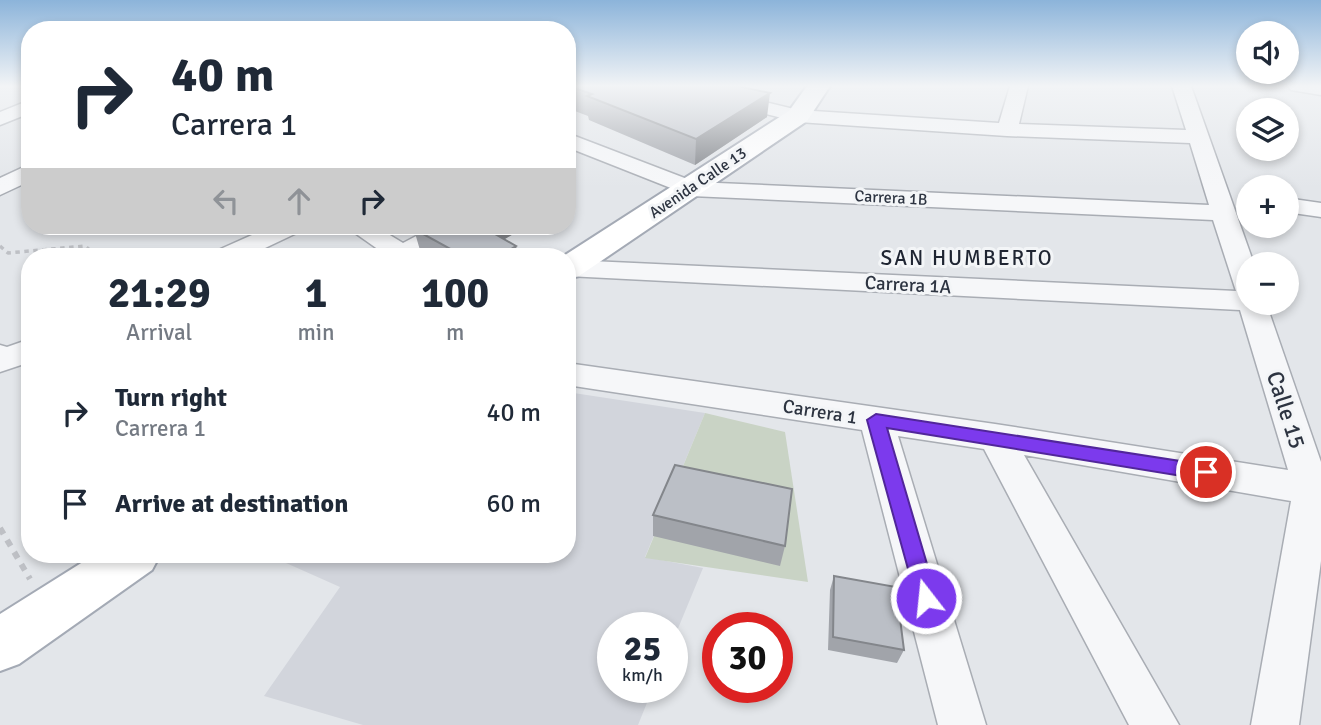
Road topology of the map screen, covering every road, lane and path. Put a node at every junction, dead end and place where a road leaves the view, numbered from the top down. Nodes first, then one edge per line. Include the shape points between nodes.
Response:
1 (792, 120) edge
2 (855, 120) edge
3 (1010, 120) edge
4 (1193, 120) edge
5 (1007, 130) junction
6 (1199, 137) junction
7 (576, 143) edge
8 (595, 150) junction
9 (576, 160) edge
10 (21, 176) edge
11 (0, 188) edge
12 (691, 189) junction
13 (1236, 201) edge
14 (1221, 203) junction
15 (1299, 207) edge
16 (1321, 210) edge
17 (273, 235) edge
18 (372, 235) edge
19 (439, 235) edge
20 (0, 246) edge
21 (63, 248) edge
22 (87, 248) edge
23 (244, 248) edge
24 (392, 248) edge
25 (417, 248) edge
26 (21, 252) edge
27 (1237, 252) edge
28 (576, 264) edge
29 (576, 269) edge
30 (1236, 301) edge
31 (1255, 315) edge
32 (21, 353) edge
33 (0, 356) edge
34 (576, 375) edge
35 (876, 420) junction
36 (995, 437) junction
37 (1316, 490) edge
38 (0, 528) edge
39 (20, 560) dead end
40 (123, 563) edge
41 (0, 645) edge
42 (962, 725) edge
43 (1155, 725) edge
44 (1275, 725) edge

1 - 12 main road, Avenida Calle 13
2 - 5 street
3 - 5 street
4 - 6 street
5 - 6 street
6 - 14 street
7 - 8 street, Carrera 1B
8 - 9 street
8 - 12 street, Carrera 1B
10 - 11 street
12 - 14 street, Carrera 1B
12 - 28 main road, Avenida Calle 13
13 - 14 street
14 - 27 street
15 - 16 street
17 - 23 street
18 - 24 street
19 - 25 street
20 - 26 path via 8,253
21 - 22 path
29 - 30 street, Carrera 1A
31 - 37 street, Calle 15
32 - 33 street via 3,362
34 - 35 street, Carrera 1
35 - 36 street, Carrera 1
35 - 42 street
36 - 37 street, Carrera 1
36 - 43 street
37 - 44 street, Calle 15
38 - 39 path
40 - 41 main road

